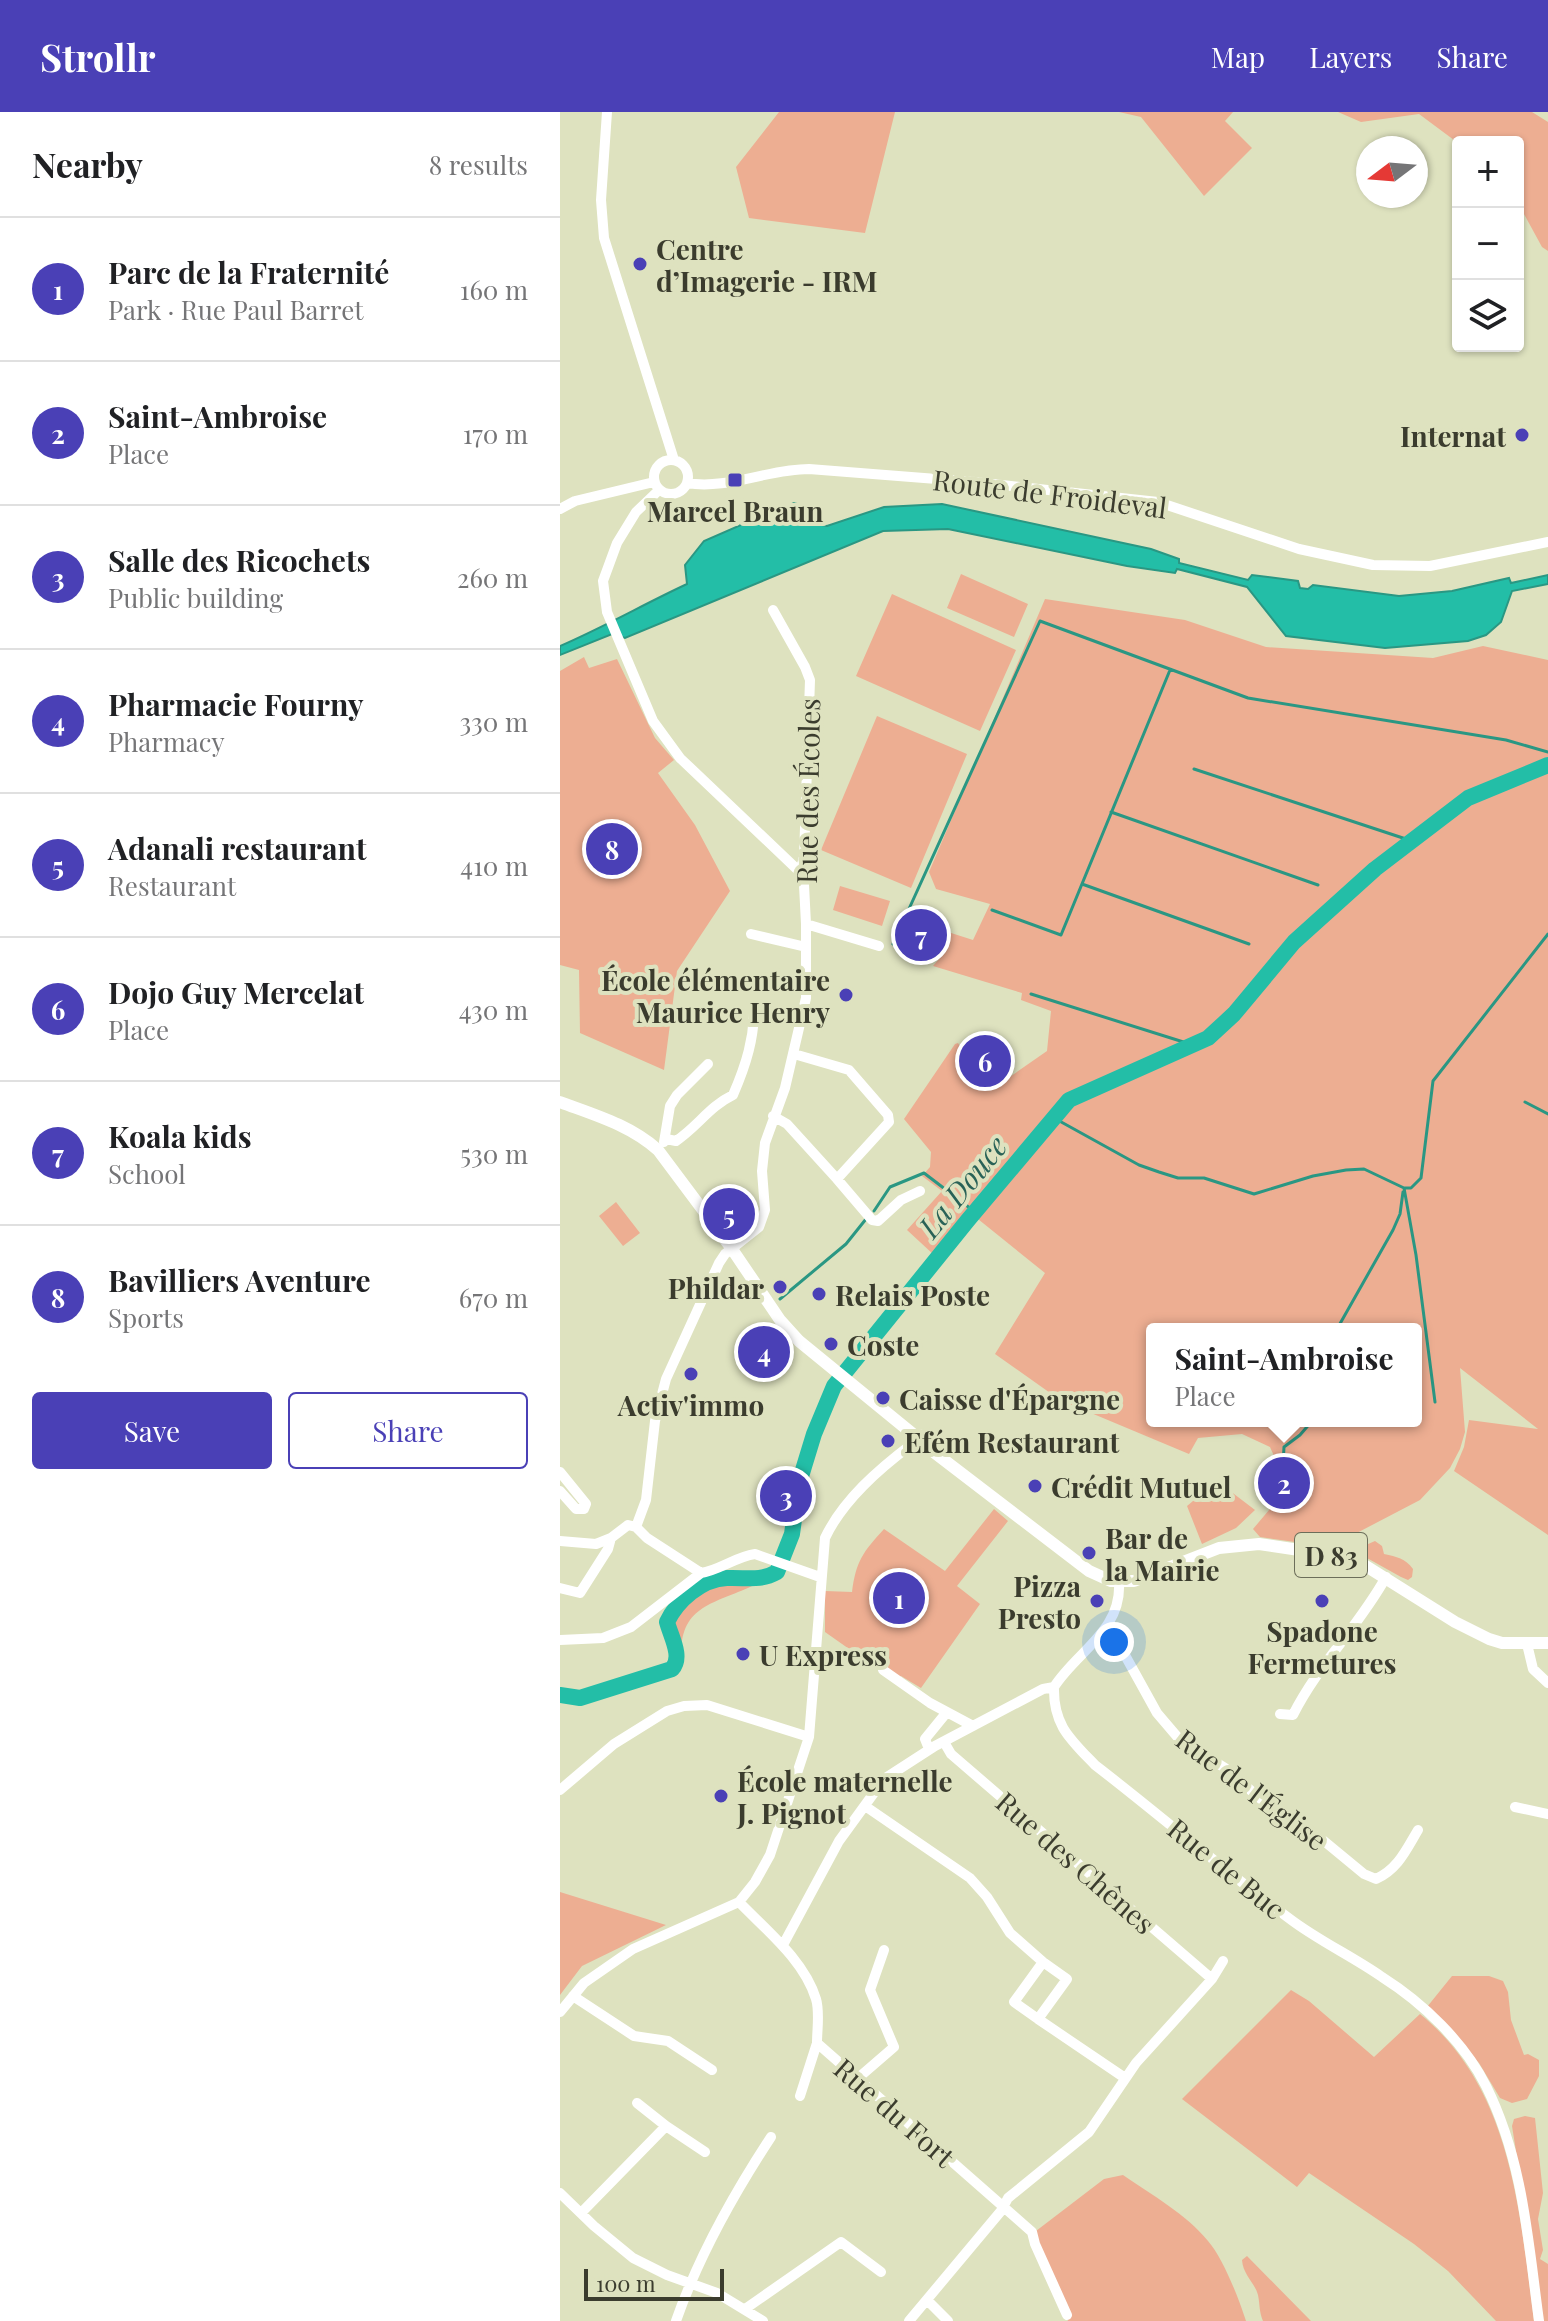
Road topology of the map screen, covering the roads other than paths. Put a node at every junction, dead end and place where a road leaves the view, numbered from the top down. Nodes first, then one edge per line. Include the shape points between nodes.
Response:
1 (607, 112) edge
2 (674, 460) junction
3 (687, 483) junction
4 (656, 486) junction
5 (560, 509) edge
6 (1548, 542) edge
7 (773, 610) dead end
8 (796, 868) junction
9 (806, 924) junction
10 (751, 934) dead end
11 (879, 946) dead end
12 (806, 947) junction
13 (754, 1004) dead end
14 (794, 1054) junction
15 (708, 1064) dead end
16 (560, 1102) edge
17 (773, 1116) junction
18 (666, 1139) junction
19 (658, 1150) junction
20 (837, 1179) junction
21 (920, 1191) dead end
22 (732, 1249) junction
23 (916, 1440) junction
24 (560, 1472) edge
25 (560, 1491) edge
26 (636, 1527) junction
27 (611, 1538) junction
28 (560, 1541) edge
29 (701, 1573) junction
30 (820, 1577) junction
31 (1386, 1577) junction
32 (1119, 1582) junction
33 (560, 1588) edge
34 (1107, 1630) junction
35 (560, 1640) edge
36 (1548, 1643) edge
37 (1527, 1644) junction
38 (883, 1670) dead end
39 (1548, 1683) edge
40 (1054, 1687) junction
41 (947, 1712) junction
42 (1280, 1714) dead end
43 (973, 1726) junction
44 (809, 1737) junction
45 (944, 1742) junction
46 (929, 1749) junction
47 (560, 1790) edge
48 (865, 1806) junction
49 (1515, 1807) dead end
50 (1548, 1814) edge
51 (1418, 1830) dead end
52 (739, 1902) junction
53 (783, 1945) junction
54 (884, 1950) dead end
55 (1223, 1961) dead end
56 (1043, 1962) junction
57 (1212, 1979) junction
58 (573, 1996) junction
59 (560, 2012) edge
60 (1038, 2019) junction
61 (817, 2043) junction
62 (712, 2070) dead end
63 (1125, 2078) junction
64 (857, 2079) junction
65 (800, 2096) dead end
66 (637, 2103) dead end
67 (666, 2126) junction
68 (771, 2137) dead end
69 (705, 2152) dead end
70 (560, 2193) edge
71 (1004, 2205) junction
72 (581, 2213) junction
73 (881, 2272) dead end
74 (690, 2282) junction
75 (927, 2300) junction
76 (745, 2309) junction
77 (1067, 2315) dead end
78 (676, 2321) edge
79 (763, 2321) edge
80 (909, 2321) edge
81 (948, 2321) edge
82 (1539, 2321) edge

1 - 2 street via 604,238
2 - 3 street via 687,471
2 - 4 street via 658,466
3 - 4 street via 675,494
3 - 6 street, Route de Froideval via 711,485 809,469 1106,495 1172,505 1299,549 1373,565 1430,566
4 - 5 street via 575,501
4 - 8 street via 617,543 603,581 609,616 653,721 680,758
7 - 8 street, Rue des Écoles via 810,680 804,857
8 - 9 street, Rue des Écoles via 804,885
9 - 11 street
9 - 12 street, Rue des Écoles
10 - 12 street
12 - 14 street, Rue des Écoles via 806,998
13 - 18 street via 755,1030 733,1095 676,1141
14 - 17 street, Rue des Écoles
14 - 20 street via 849,1070 888,1115 889,1122
15 - 18 street via 670,1106
16 - 19 main road via 624,1125
17 - 20 street via 787,1124
17 - 22 street, Rue des Écoles via 763,1164 765,1210 759,1227
18 - 19 street
19 - 22 main road
20 - 21 street via 878,1221
22 - 23 main road via 780,1320
22 - 26 street, Rue des Écoles via 719,1263 666,1379 655,1421 646,1500
23 - 30 street via 836,1516 825,1538
23 - 32 main road via 1089,1571
24 - 25 street via 586,1504 584,1509 576,1509
26 - 27 street via 628,1525
26 - 29 street
27 - 28 street via 585,1545
27 - 33 street via 580,1593
29 - 30 street via 755,1554
29 - 35 street via 631,1627 603,1638
30 - 44 street
31 - 32 main road, D 83 via 1333,1555 1243,1544
31 - 37 main road, D 83 via 1476,1634
31 - 42 street via 1308,1685 1293,1715
32 - 34 street via 1118,1606
34 - 40 street
34 - 51 street, Rue de l'Église via 1157,1713 1180,1740 1364,1874 1376,1879 1390,1872
36 - 37 main road, D 83
37 - 39 street via 1533,1669
38 - 41 street
40 - 43 street
40 - 82 street, Rue de Buc via 1059,1722 1095,1765 1277,1910 1384,1978 1436,2021 1484,2082 1508,2136 1518,2176
41 - 43 street
41 - 46 street via 925,1739
43 - 45 street
44 - 47 street via 707,1705 684,1706 614,1744
44 - 52 street via 770,1855
45 - 46 street
45 - 57 street, Rue des Chênes via 951,1754
46 - 48 street via 884,1779
48 - 53 street via 839,1841
48 - 56 street via 970,1878 1010,1933
49 - 50 street
52 - 53 street, Rue du Fort
52 - 58 street via 633,1949 602,1968
53 - 61 street, Rue du Fort via 818,2002
54 - 64 street via 870,1990 894,2047
55 - 57 street
56 - 60 street via 1067,1979
56 - 60 street via 1014,2002
57 - 63 street
58 - 59 street
58 - 62 street via 634,2036 668,2041
60 - 63 street
61 - 64 street, Rue du Fort
61 - 65 street
63 - 71 street via 1089,2132
64 - 71 street, Rue du Fort
66 - 67 street
67 - 69 street
67 - 72 street
68 - 74 street via 734,2195
70 - 72 street
71 - 75 street
71 - 77 street, Rue du Fort via 1032,2232
72 - 74 street via 633,2258
73 - 76 street via 841,2242
74 - 76 street
74 - 78 street
75 - 80 street
75 - 81 street
76 - 79 street

